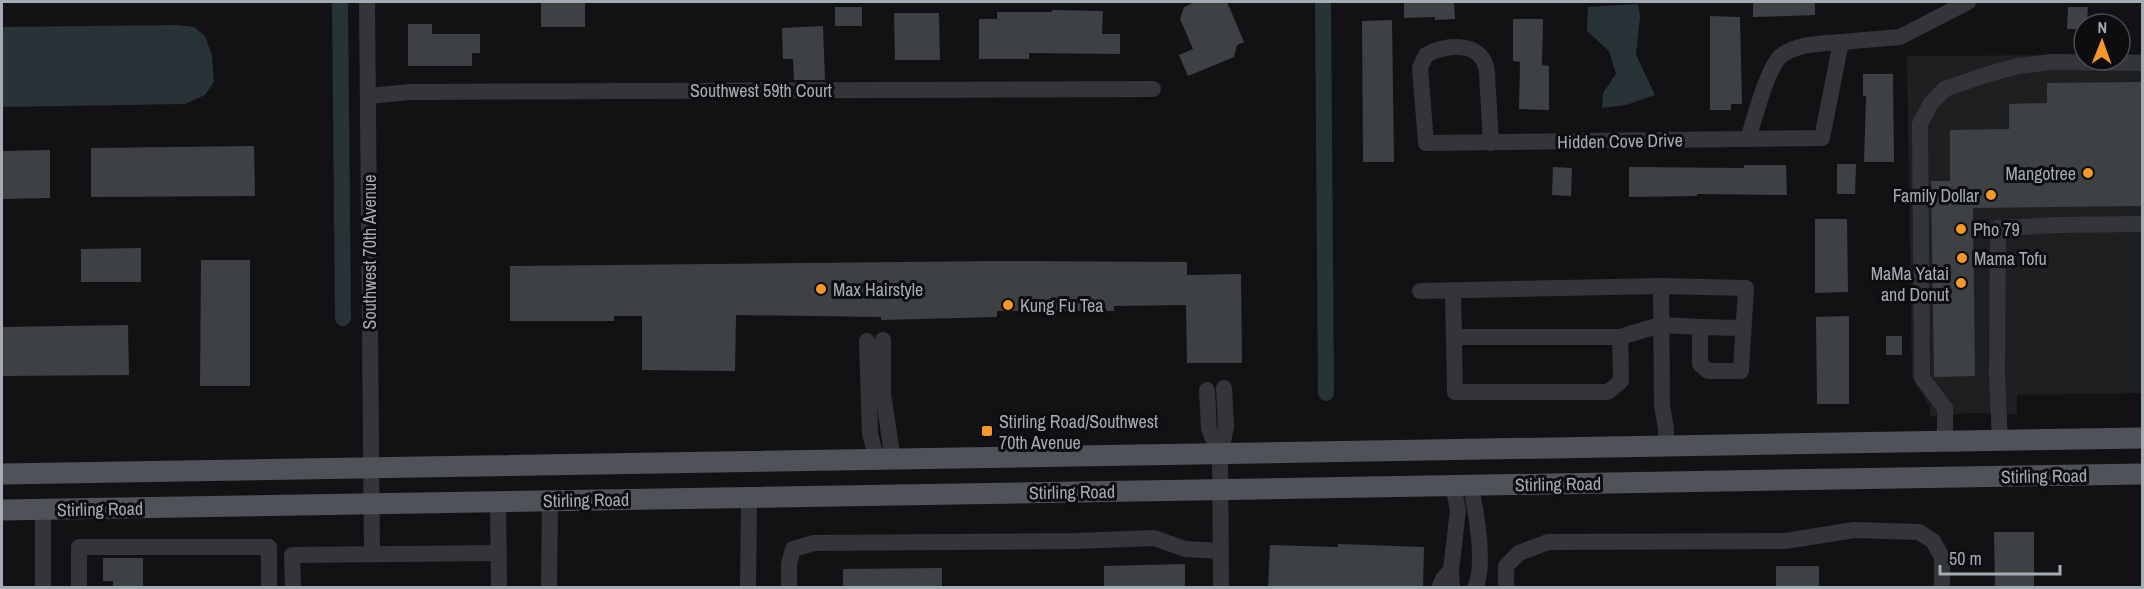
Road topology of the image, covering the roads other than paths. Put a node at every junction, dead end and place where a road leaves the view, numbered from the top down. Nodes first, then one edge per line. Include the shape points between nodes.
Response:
1 (367, 2) edge
2 (1968, 2) edge
3 (1840, 42) junction
4 (2142, 63) edge
5 (1153, 89) dead end
6 (369, 96) junction
7 (1748, 139) junction
8 (1491, 143) junction
9 (2142, 224) edge
10 (1661, 286) junction
11 (1454, 290) junction
12 (1420, 291) dead end
13 (1660, 325) junction
14 (1700, 327) junction
15 (1743, 328) junction
16 (1454, 337) junction
17 (1620, 337) junction
18 (875, 340) dead end
19 (1215, 389) dead end
20 (2142, 438) edge
21 (1945, 441) junction
22 (2000, 441) junction
23 (1666, 447) junction
24 (1220, 455) junction
25 (885, 460) junction
26 (750, 463) junction
27 (370, 469) junction
28 (2, 474) edge
29 (2142, 474) edge
30 (1462, 485) junction
31 (1220, 489) junction
32 (749, 498) junction
33 (498, 501) junction
34 (550, 501) junction
35 (371, 503) junction
36 (2, 510) edge
37 (43, 510) junction
38 (1221, 551) junction
39 (498, 553) junction
40 (372, 554) junction
41 (1451, 570) junction
42 (43, 588) edge
43 (79, 588) edge
44 (269, 588) edge
45 (293, 588) edge
46 (499, 588) edge
47 (549, 588) edge
48 (748, 588) edge
49 (789, 588) edge
50 (1221, 588) edge
51 (1439, 588) edge
52 (1452, 588) edge
53 (1475, 588) edge
54 (1506, 588) edge
55 (1942, 588) edge

1 - 6 street, Southwest 70th Avenue
2 - 3 street via 1900,37
3 - 7 street via 1814,43 1779,58
3 - 7 street, Hidden Cove Drive via 1822,138
4 - 21 street via 2052,62 2019,66 1945,88 1920,124 1922,378 1945,408
5 - 6 street, Southwest 59th Court via 422,92
6 - 27 street, Southwest 70th Avenue
7 - 8 street, Hidden Cove Drive
8 - 8 street, Hidden Cove Drive via 1486,67 1479,54 1448,47 1425,55 1420,68 1426,143
9 - 22 street via 1998,228
10 - 11 street
10 - 13 street
10 - 15 street via 1746,288
11 - 12 street
11 - 16 street
13 - 14 street
13 - 17 street
13 - 23 street
14 - 15 street
14 - 15 street via 1700,364 1708,371 1741,371
16 - 17 street
16 - 17 street via 1455,392 1608,392 1621,381
18 - 25 street via 870,435
19 - 24 street via 1209,429
20 - 22 main road, Stirling Road
21 - 22 main road, Stirling Road
21 - 23 main road, Stirling Road
23 - 24 main road, Stirling Road
24 - 25 main road, Stirling Road
24 - 31 street
25 - 26 main road, Stirling Road
26 - 27 main road, Stirling Road
26 - 32 main road
27 - 28 main road, Stirling Road
27 - 35 street, Southwest 70th Avenue
29 - 30 main road, Stirling Road
30 - 31 main road, Stirling Road
30 - 41 street
30 - 53 street via 1476,506 1479,581
31 - 32 main road, Stirling Road
31 - 38 street
32 - 34 main road, Stirling Road
32 - 48 street
33 - 34 main road, Stirling Road
33 - 35 main road, Stirling Road
33 - 39 street
34 - 47 street
35 - 37 main road, Stirling Road
35 - 40 street, Southwest 70th Avenue
36 - 37 main road, Stirling Road
37 - 42 street
38 - 49 street via 1185,549 1154,538 814,543 793,549
38 - 50 street
39 - 40 street
39 - 46 street
40 - 45 street via 292,555
41 - 51 street
41 - 52 street
43 - 44 street via 78,547 269,547
54 - 55 street via 1506,566 1519,553 1548,542 1785,541 1854,530 1919,532 1933,541 1942,557

